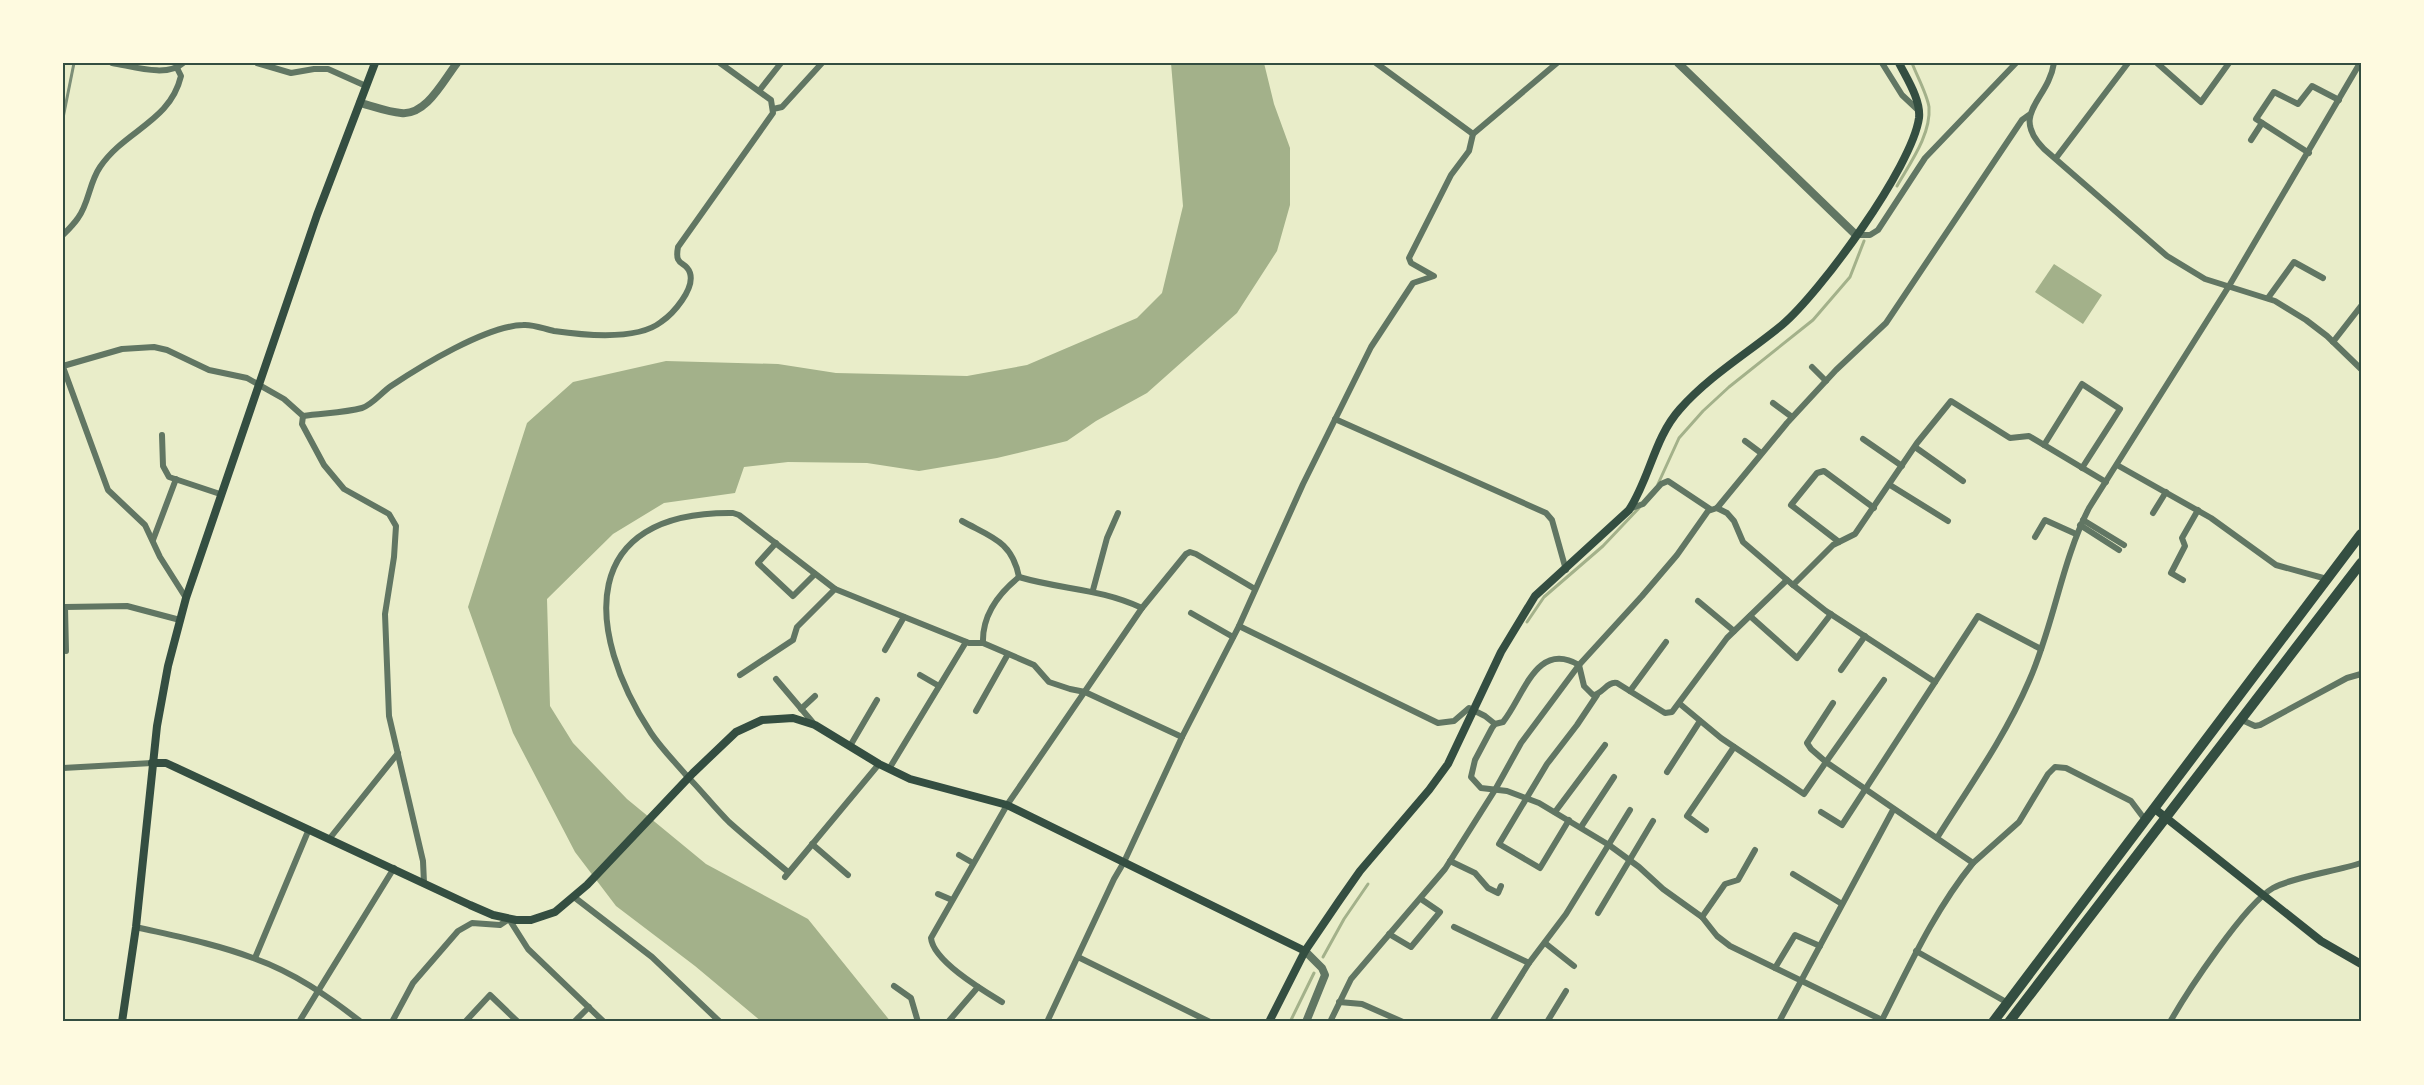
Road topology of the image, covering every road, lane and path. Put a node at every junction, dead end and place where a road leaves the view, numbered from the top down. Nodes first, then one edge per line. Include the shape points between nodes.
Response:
1 (112, 63) edge
2 (183, 63) edge
3 (257, 63) edge
4 (375, 63) edge
5 (457, 63) edge
6 (720, 63) edge
7 (781, 63) edge
8 (822, 63) edge
9 (1376, 63) edge
10 (1557, 63) edge
11 (1678, 63) edge
12 (1882, 63) edge
13 (1899, 63) edge
14 (2016, 63) edge
15 (2128, 63) edge
16 (2157, 63) edge
17 (2229, 63) edge
18 (2360, 63) edge
19 (2053, 65) edge
20 (177, 68) junction
21 (366, 86) junction
22 (759, 91) junction
23 (2339, 100) junction
24 (360, 103) junction
25 (773, 109) junction
26 (1918, 111) junction
27 (2029, 115) junction
28 (2262, 123) junction
29 (1473, 134) junction
30 (2251, 140) dead end
31 (2309, 153) junction
32 (2056, 158) junction
33 (1856, 235) junction
34 (63, 236) edge
35 (2323, 278) dead end
36 (2229, 286) junction
37 (2268, 298) junction
38 (2361, 306) edge
39 (2334, 342) junction
40 (63, 367) edge
41 (1812, 367) dead end
42 (2361, 369) edge
43 (1826, 381) junction
44 (259, 384) junction
45 (1773, 403) dead end
46 (303, 416) junction
47 (1792, 417) junction
48 (1335, 419) junction
49 (162, 435) dead end
50 (1863, 439) dead end
51 (1745, 441) dead end
52 (2044, 445) junction
53 (1915, 447) junction
54 (1761, 453) junction
55 (2117, 465) junction
56 (1902, 466) junction
57 (2082, 468) junction
58 (176, 479) junction
59 (1964, 481) dead end
60 (2106, 482) junction
61 (1890, 485) junction
62 (2166, 492) junction
63 (220, 494) junction
64 (1874, 508) junction
65 (1714, 509) junction
66 (1629, 510) junction
67 (2198, 510) junction
68 (1118, 513) dead end
69 (2153, 513) dead end
70 (962, 521) dead end
71 (1948, 521) dead end
72 (2081, 523) junction
73 (2076, 534) junction
74 (2361, 534) edge
75 (2036, 537) dead end
76 (153, 540) junction
77 (1839, 542) junction
78 (776, 543) junction
79 (2121, 548) dead end
80 (2361, 563) edge
81 (1566, 570) junction
82 (815, 573) junction
83 (1019, 577) junction
84 (2327, 579) junction
85 (1787, 580) junction
86 (2183, 580) dead end
87 (1793, 585) junction
88 (835, 589) junction
89 (1255, 589) junction
90 (1094, 590) junction
91 (186, 598) junction
92 (1698, 601) dead end
93 (1142, 608) junction
94 (1191, 613) dead end
95 (1831, 614) junction
96 (1750, 616) junction
97 (904, 617) junction
98 (180, 620) junction
99 (1239, 626) junction
100 (1734, 631) junction
101 (1865, 636) junction
102 (1233, 637) junction
103 (966, 642) junction
104 (1666, 642) dead end
105 (983, 643) junction
106 (2041, 649) junction
107 (885, 650) dead end
108 (66, 651) dead end
109 (1008, 654) junction
110 (1797, 658) junction
111 (1803, 663) dead end
112 (1579, 665) junction
113 (1841, 670) dead end
114 (2361, 674) edge
115 (740, 675) dead end
116 (920, 675) dead end
117 (776, 679) dead end
118 (1884, 680) dead end
119 (1935, 682) junction
120 (939, 686) junction
121 (1630, 691) junction
122 (1085, 692) junction
123 (1597, 694) junction
124 (815, 696) dead end
125 (877, 700) dead end
126 (1833, 703) dead end
127 (1680, 704) junction
128 (801, 709) junction
129 (1475, 710) junction
130 (976, 711) dead end
131 (2242, 720) junction
132 (1700, 721) junction
133 (1495, 724) junction
134 (815, 726) junction
135 (1182, 737) junction
136 (1605, 745) dead end
137 (850, 746) junction
138 (1734, 747) junction
139 (398, 753) junction
140 (1826, 762) junction
141 (152, 763) junction
142 (879, 764) junction
143 (63, 768) edge
144 (889, 769) junction
145 (1667, 772) dead end
146 (689, 777) junction
147 (1614, 777) dead end
148 (1495, 790) junction
149 (1864, 790) junction
150 (1526, 797) junction
151 (1007, 805) junction
152 (1630, 810) dead end
153 (1893, 810) junction
154 (2155, 810) junction
155 (1555, 812) junction
156 (1821, 812) dead end
157 (2165, 818) junction
158 (1569, 820) junction
159 (2146, 820) junction
160 (1653, 821) dead end
161 (1581, 827) junction
162 (309, 829) junction
163 (1706, 830) dead end
164 (330, 838) junction
165 (1937, 838) junction
166 (812, 844) junction
167 (1609, 844) junction
168 (1755, 850) dead end
169 (959, 855) dead end
170 (1630, 860) junction
171 (1450, 861) junction
172 (1124, 862) junction
173 (973, 863) junction
174 (1972, 863) junction
175 (2361, 863) edge
176 (394, 868) junction
177 (1793, 874) dead end
178 (848, 876) dead end
179 (424, 883) junction
180 (1498, 892) dead end
181 (938, 894) dead end
182 (2263, 896) junction
183 (574, 897) junction
184 (1421, 899) junction
185 (952, 900) junction
186 (1842, 904) junction
187 (1598, 913) dead end
188 (1702, 917) junction
189 (509, 919) junction
190 (136, 927) junction
191 (1454, 927) dead end
192 (1389, 934) junction
193 (1545, 943) junction
194 (1820, 946) junction
195 (1305, 951) junction
196 (1916, 951) junction
197 (1077, 957) junction
198 (255, 958) junction
199 (1529, 963) junction
200 (2361, 964) edge
201 (1574, 966) dead end
202 (1774, 968) junction
203 (1801, 981) junction
204 (894, 986) dead end
205 (978, 987) junction
206 (1566, 991) dead end
207 (319, 992) junction
208 (1002, 1002) dead end
209 (1339, 1002) junction
210 (2008, 1003) junction
211 (589, 1007) junction
212 (1882, 1021) edge
213 (122, 1022) edge
214 (299, 1022) edge
215 (361, 1022) edge
216 (392, 1022) edge
217 (465, 1022) edge
218 (518, 1022) edge
219 (574, 1022) edge
220 (604, 1022) edge
221 (720, 1022) edge
222 (918, 1022) edge
223 (948, 1022) edge
224 (1047, 1022) edge
225 (1210, 1022) edge
226 (1269, 1022) edge
227 (1306, 1022) edge
228 (1330, 1022) edge
229 (1403, 1022) edge
230 (1492, 1022) edge
231 (1546, 1022) edge
232 (1779, 1022) edge
233 (1993, 1022) edge
234 (2009, 1022) edge
235 (2170, 1022) edge

1 - 20 street via 158,70
2 - 20 street
3 - 21 street via 291,73 328,69
4 - 21 main road
5 - 24 street via 415,112 399,113
6 - 22 street
7 - 22 street
8 - 25 street via 782,107
9 - 29 street
10 - 29 street
11 - 33 street
12 - 26 street via 1902,95
13 - 26 main road
14 - 33 street via 1925,158 1878,230 1870,235
15 - 32 street
16 - 17 street via 2201,102
18 - 23 street
19 - 27 street
20 - 34 street via 181,76 172,101 119,145 100,167 78,218
21 - 24 main road
22 - 25 street via 771,100
23 - 28 street via 2312,86 2298,104 2274,92 2256,119
23 - 31 street
24 - 44 main road
25 - 46 street via 678,248 678,262 691,275 685,298 660,323 642,331 610,335 523,325 509,328 446,352 363,408
26 - 33 main road via 1907,149 1889,185
27 - 32 street via 2028,123 2037,142
27 - 43 street via 1986,172 1886,323
28 - 30 street
28 - 31 street
29 - 48 street via 1469,151 1451,175 1408,258 1434,276 1413,283 1371,347
31 - 36 street
32 - 36 street via 2167,256 2205,279
33 - 66 main road via 1810,298 1679,410 1665,430
35 - 37 street via 2294,262
36 - 37 street
36 - 55 street
37 - 39 street
38 - 39 street
39 - 42 street
40 - 44 street via 122,350 154,347 209,370
40 - 76 street via 108,490 145,525
41 - 43 street
43 - 47 street
44 - 46 street
44 - 63 main road
45 - 47 street
46 - 139 street via 302,424 337,482 389,514 396,526 385,614 389,716
47 - 54 street
48 - 81 street via 1546,513 1552,520
48 - 89 street
49 - 58 street via 164,471
50 - 56 street
51 - 54 street
52 - 53 street via 2027,435 2010,438 1951,401
52 - 57 street
52 - 57 street via 2082,384 2120,409
53 - 56 street
53 - 59 street
54 - 65 street
55 - 60 street
55 - 62 street
56 - 61 street
57 - 60 street
58 - 63 street
58 - 76 street
60 - 72 street
61 - 64 street
61 - 71 street
62 - 67 street
62 - 69 street
63 - 91 main road
64 - 77 street via 1856,534
64 - 77 street via 1824,471 1817,473 1791,505
65 - 66 street via 1668,481 1643,504
65 - 85 street via 1730,516 1743,542
65 - 112 street via 1700,520 1677,555
66 - 81 main road
67 - 84 street via 2276,565
67 - 86 street via 2182,537 2186,546 2171,573
68 - 90 street via 1107,538
70 - 83 street via 1009,550
72 - 73 street
72 - 79 street
73 - 75 street via 2045,520
73 - 106 street
74 - 84 highway
76 - 91 street
77 - 87 street
78 - 82 street
78 - 82 street via 758,563 793,596
78 - 146 street via 733,513 680,520 657,525 637,537 610,576 606,617 616,660 651,733
80 - 131 highway
81 - 129 main road via 1535,596 1502,652
82 - 88 street
83 - 90 street via 1047,585
83 - 105 street via 988,613
84 - 154 highway
85 - 87 street
85 - 96 street
87 - 95 street
88 - 97 street
88 - 115 street via 797,627 793,640
89 - 93 street via 1190,552 1167,574
89 - 99 street
90 - 93 street
91 - 98 main road
92 - 100 street
93 - 122 street
94 - 102 street
95 - 101 street
95 - 110 street
96 - 100 street
96 - 110 street
97 - 103 street
97 - 107 street
98 - 108 street via 126,606 65,607
98 - 141 main road via 164,686
99 - 102 street
99 - 129 street via 1438,723 1454,721 1469,708
100 - 127 street
101 - 113 street
101 - 119 street
102 - 135 street
103 - 105 street
103 - 120 street
104 - 121 street
105 - 109 street
106 - 119 street via 1978,616
106 - 165 street via 1995,746
109 - 122 street via 1034,665 1049,682
109 - 130 street
110 - 111 street
112 - 123 street via 1585,689
112 - 133 street via 1563,658 1546,662 1503,722
112 - 148 street via 1521,743
114 - 131 street via 2260,725
116 - 120 street
117 - 128 street
118 - 140 street
119 - 149 street
120 - 144 street
121 - 123 street via 1614,682
121 - 127 street via 1665,713
122 - 135 street
122 - 151 street
123 - 150 street
124 - 128 street
125 - 137 street
126 - 140 street via 1807,743
127 - 132 street
128 - 134 street
129 - 133 street
129 - 195 main road via 1448,764 1360,871
131 - 157 highway
132 - 138 street
132 - 145 street
133 - 148 street via 1471,773 1479,786
134 - 137 main road
134 - 146 main road via 801,719 778,717 747,726 726,740
135 - 172 street
136 - 155 street
137 - 142 main road
138 - 140 street via 1804,794
138 - 163 street via 1687,816
139 - 164 street
139 - 179 street via 423,861
140 - 149 street
141 - 143 street
141 - 162 main road via 166,763
141 - 190 main road
142 - 144 main road
142 - 166 street
144 - 151 main road via 928,785
146 - 166 street via 786,875
146 - 183 main road
147 - 161 street
148 - 150 street
148 - 171 street
149 - 153 street
149 - 156 street via 1842,825
150 - 155 street
150 - 158 street via 1499,844 1540,868
151 - 172 main road
151 - 173 street
152 - 167 street
153 - 165 street
153 - 186 street
154 - 157 main road
154 - 159 highway
155 - 158 street
157 - 182 main road
157 - 234 highway
158 - 161 street
159 - 174 street via 2131,801 2066,768 2055,767 2015,827
159 - 210 highway
160 - 170 street
161 - 167 street
162 - 164 main road
162 - 198 street
164 - 176 main road
165 - 174 street
166 - 178 street
167 - 170 street
167 - 193 street
168 - 188 street via 1738,880 1725,884
169 - 173 street
170 - 187 street
170 - 188 street
171 - 180 street via 1475,873 1488,888
171 - 184 street
172 - 195 main road
172 - 197 street
173 - 185 street
174 - 196 street
175 - 182 street via 2287,883
176 - 179 main road
176 - 207 street
177 - 186 street
179 - 189 main road
181 - 185 street
182 - 200 main road via 2321,941
182 - 235 street via 2187,992
183 - 189 main road via 547,916
183 - 221 street via 652,957
184 - 192 street
184 - 192 street via 1440,912 1412,947
185 - 205 street via 932,943 957,972
186 - 194 street
188 - 202 street via 1721,940
189 - 211 street via 528,949
189 - 216 street via 500,925 472,923 458,932 413,983
190 - 198 street
190 - 213 main road
191 - 199 street
192 - 209 street via 1350,979
193 - 199 street
193 - 201 street
194 - 202 street via 1795,934
194 - 203 street
195 - 226 main road
195 - 227 street via 1325,973
196 - 210 street
196 - 212 street
197 - 224 street
197 - 225 street
198 - 207 street
199 - 230 street
202 - 203 street
203 - 212 street
203 - 232 street
204 - 222 street via 911,998
205 - 208 street
205 - 223 street
206 - 231 street
207 - 214 street
207 - 215 street
209 - 228 street
209 - 229 street via 1362,1004
210 - 233 highway
211 - 219 street
211 - 220 street
217 - 218 street via 490,995

